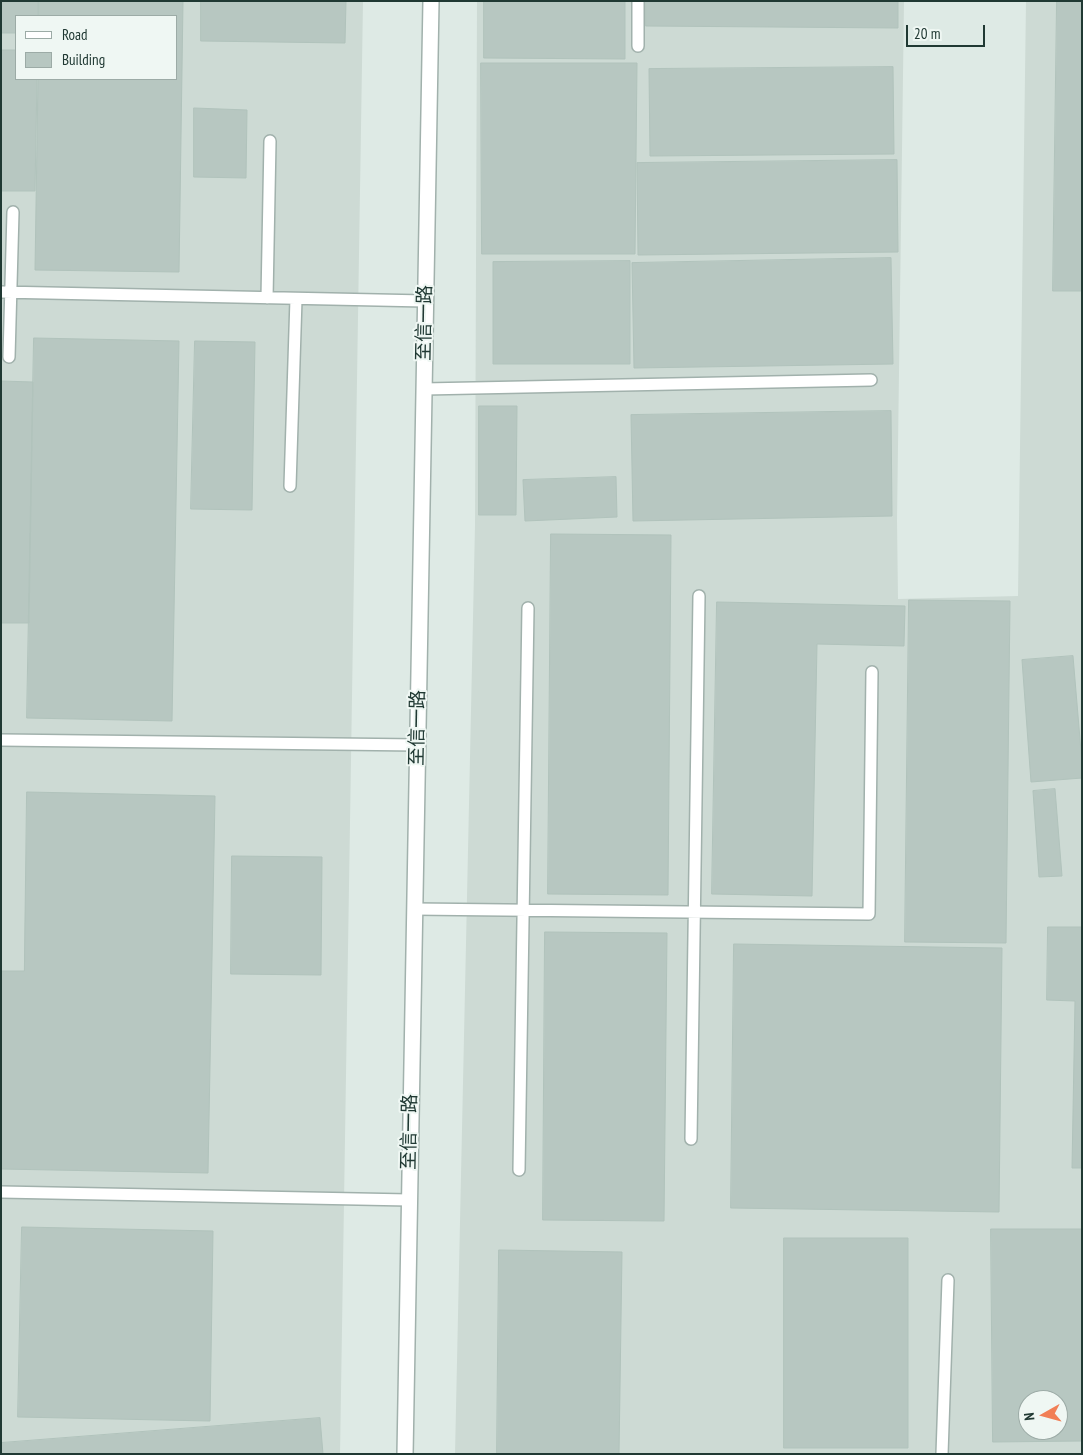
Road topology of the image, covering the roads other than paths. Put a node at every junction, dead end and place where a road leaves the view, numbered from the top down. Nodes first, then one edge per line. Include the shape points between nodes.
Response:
1 (431, 1) edge
2 (638, 1) edge
3 (638, 46) dead end
4 (270, 141) dead end
5 (13, 212) dead end
6 (6, 292) edge
7 (267, 298) junction
8 (296, 299) junction
9 (425, 301) junction
10 (9, 357) dead end
11 (871, 380) dead end
12 (424, 389) junction
13 (290, 486) dead end
14 (699, 596) dead end
15 (528, 608) dead end
16 (872, 672) dead end
17 (1, 740) edge
18 (418, 744) junction
19 (414, 909) junction
20 (523, 910) junction
21 (694, 912) junction
22 (691, 1139) dead end
23 (519, 1170) dead end
24 (1, 1192) edge
25 (409, 1200) junction
26 (948, 1280) dead end
27 (405, 1454) edge
28 (942, 1454) edge

1 - 9 street, 至信一路
2 - 3 lane
4 - 7 lane
5 - 6 lane
6 - 7 lane
6 - 10 lane
7 - 8 lane
8 - 9 lane
8 - 13 lane
9 - 12 street, 至信一路
11 - 12 lane
12 - 18 street, 至信一路
14 - 21 lane
15 - 20 lane
16 - 21 lane via 869,914
17 - 18 lane
18 - 19 street, 至信一路
19 - 20 lane
19 - 25 street, 至信一路
20 - 21 lane
20 - 23 lane
21 - 22 lane
24 - 25 lane
25 - 27 street, 至信一路
26 - 28 lane

